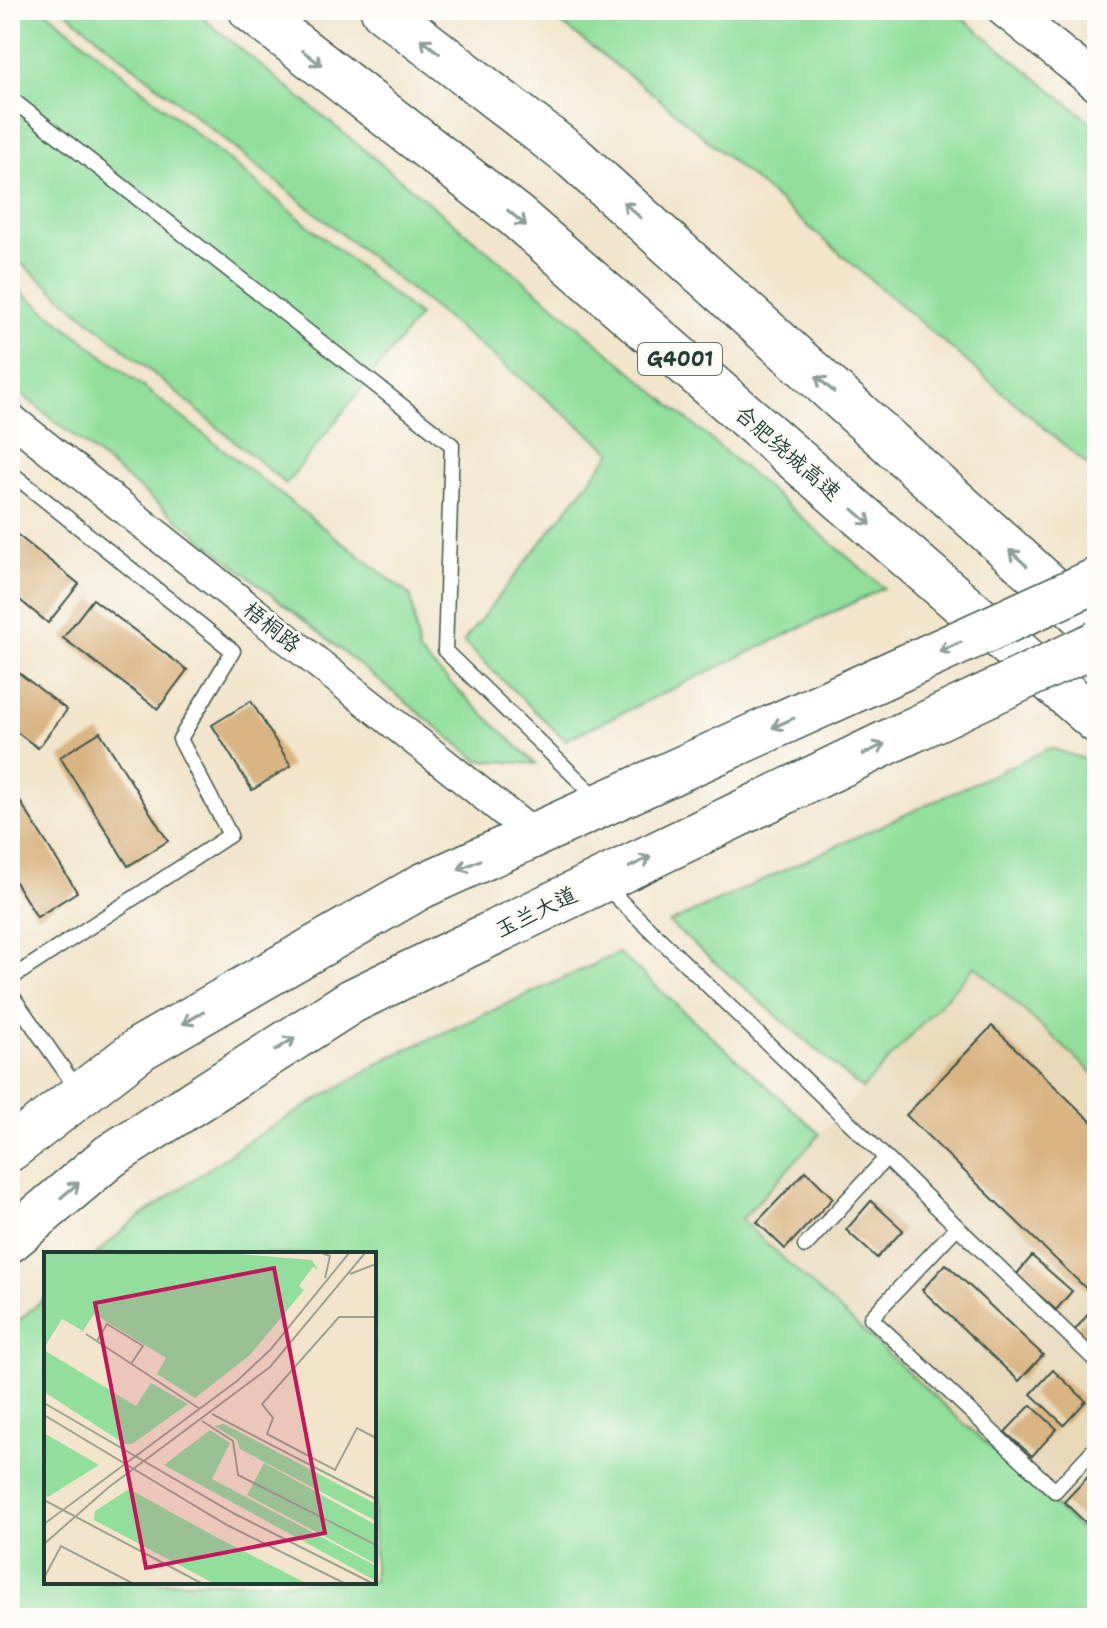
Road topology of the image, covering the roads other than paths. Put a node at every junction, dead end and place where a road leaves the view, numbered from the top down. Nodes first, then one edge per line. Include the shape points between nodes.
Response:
1 (251, 10) edge
2 (383, 10) edge
3 (1006, 10) edge
4 (1097, 83) edge
5 (10, 98) edge
6 (10, 418) edge
7 (10, 472) edge
8 (1097, 580) edge
9 (1097, 629) edge
10 (1097, 643) edge
11 (1097, 721) edge
12 (603, 804) junction
13 (534, 835) junction
14 (600, 881) junction
15 (10, 979) edge
16 (10, 993) edge
17 (81, 1094) junction
18 (10, 1149) edge
19 (886, 1158) junction
20 (957, 1227) junction
21 (10, 1240) edge
22 (805, 1246) dead end
23 (1097, 1362) edge
24 (1097, 1446) edge

1 -> 11 main road, 合肥绕城高速 / G4001 via 516,216
9 -> 2 main road via 573,157
3 - 4 street
5 - 12 lane via 452,445 445,651
6 - 13 street, 梧桐路
7 - 15 lane via 233,651 180,739 230,835
8 -> 12 main road, bridge
14 -> 10 main road, 玉兰大道, bridge
12 - 13 main road
13 -> 17 main road via 408,894 141,1048
14 - 19 lane
21 -> 14 main road, 玉兰大道 via 110,1156 352,1001
16 - 17 lane
17 - 18 main road
19 - 20 lane
19 - 22 lane
20 - 23 lane
20 - 24 lane via 871,1318 1055,1491

